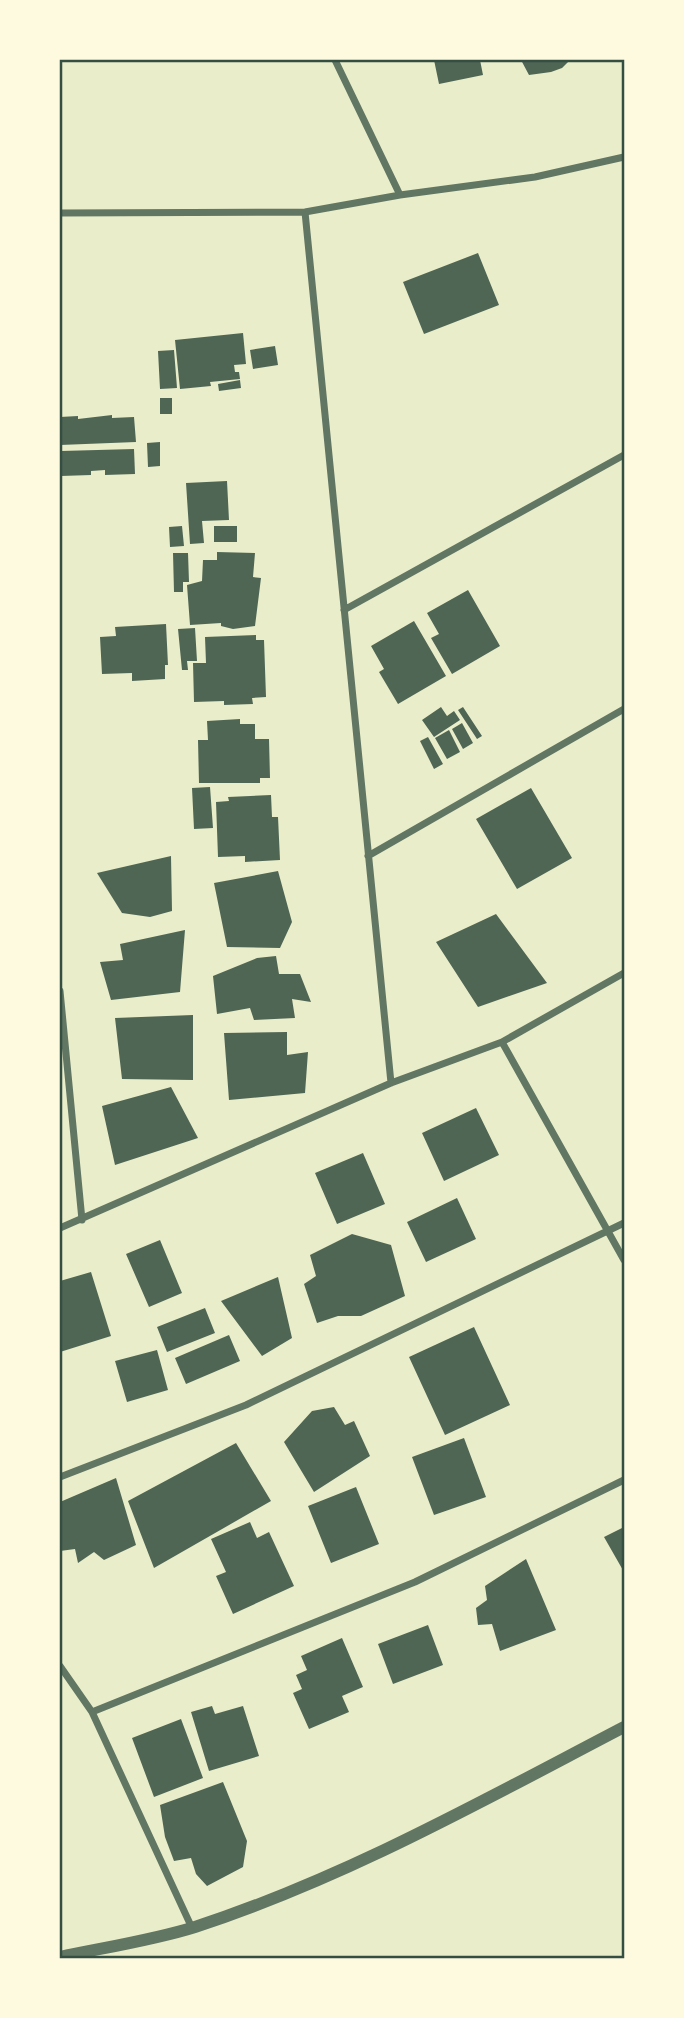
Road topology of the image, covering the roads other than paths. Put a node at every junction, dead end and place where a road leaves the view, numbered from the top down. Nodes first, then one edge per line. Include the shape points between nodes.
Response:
1 (335, 60) edge
2 (625, 157) edge
3 (400, 195) junction
4 (305, 212) junction
5 (60, 213) edge
6 (625, 456) edge
7 (344, 610) junction
8 (625, 709) edge
9 (368, 856) junction
10 (625, 973) edge
11 (60, 991) edge
12 (502, 1042) junction
13 (391, 1083) junction
14 (82, 1220) junction
15 (625, 1223) edge
16 (60, 1228) edge
17 (608, 1232) junction
18 (625, 1259) edge
19 (60, 1477) edge
20 (625, 1480) edge
21 (60, 1666) edge
22 (92, 1712) junction
23 (625, 1727) edge
24 (192, 1928) junction
25 (60, 1957) edge

1 - 3 street
2 - 3 street via 535,177
3 - 4 street
4 - 5 street
4 - 7 street
6 - 7 street
7 - 9 street
8 - 9 street
9 - 13 street
10 - 12 street
11 - 14 street
12 - 13 street
12 - 17 street
13 - 14 street
14 - 16 street
15 - 17 street
17 - 18 street
17 - 19 street via 246,1405
20 - 22 street via 415,1582
21 - 22 street
22 - 24 street
23 - 24 street via 390,1848
24 - 25 street

